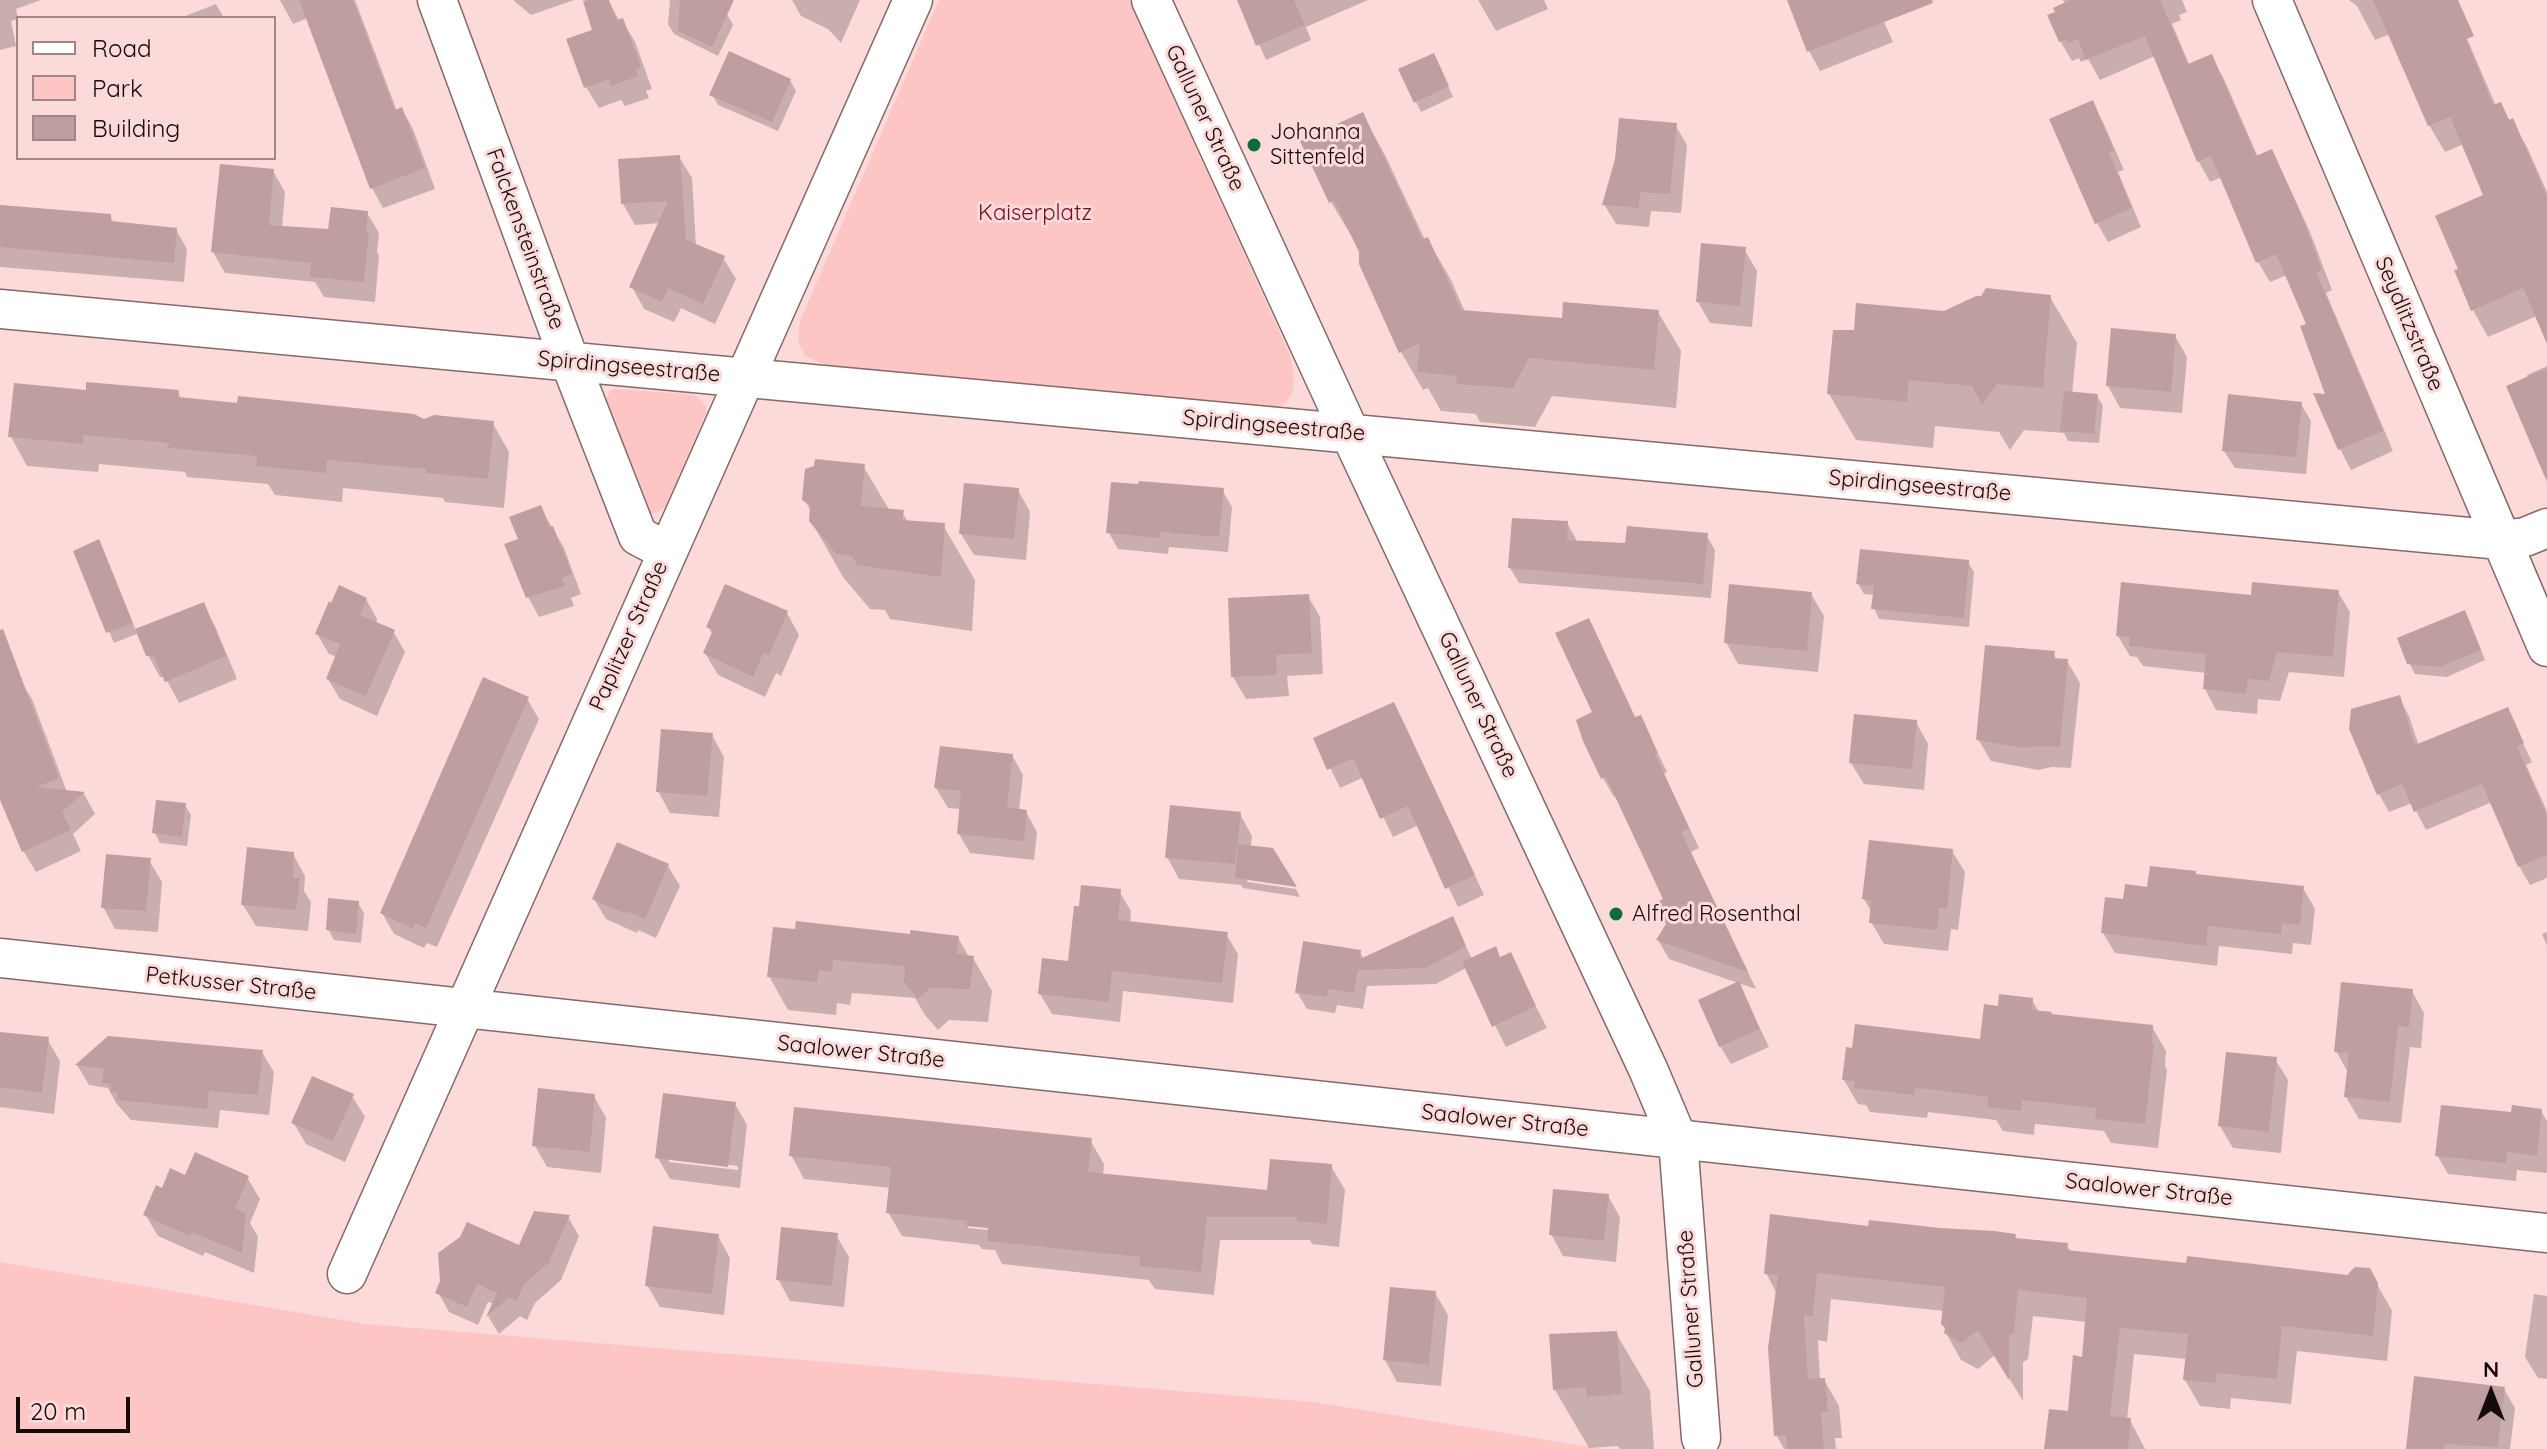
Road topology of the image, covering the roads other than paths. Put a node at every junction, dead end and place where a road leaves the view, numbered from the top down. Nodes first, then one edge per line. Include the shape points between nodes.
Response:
1 (437, 0) edge
2 (913, 0) edge
3 (1151, 0) edge
4 (2272, 0) edge
5 (0, 309) edge
6 (570, 362) junction
7 (747, 377) junction
8 (1350, 433) junction
9 (2547, 528) edge
10 (2501, 540) junction
11 (667, 551) junction
12 (2547, 647) edge
13 (0, 958) edge
14 (463, 1008) junction
15 (1678, 1140) junction
16 (2547, 1233) edge
17 (347, 1274) dead end
18 (1701, 1438) dead end

1 - 6 street, Falckensteinstraße
2 - 7 street, Paplitzer Straße
3 - 8 street, Galluner Straße
4 - 10 street, Seydlitzstraße
5 - 6 street, Spirdingseestraße
6 - 7 street, Spirdingseestraße
6 - 11 street, Falckensteinstraße via 638,536
7 - 8 street, Spirdingseestraße
7 - 11 street, Paplitzer Straße
8 - 10 street, Spirdingseestraße
8 - 15 street, Galluner Straße
9 - 10 street, Spirdingseestraße
10 - 12 street, Seydlitzstraße
11 - 14 street, Paplitzer Straße
13 - 14 street, Petkusser Straße
14 - 15 street, Saalower Straße
14 - 17 street, Paplitzer Straße
15 - 16 street, Saalower Straße
15 - 18 street, Galluner Straße

